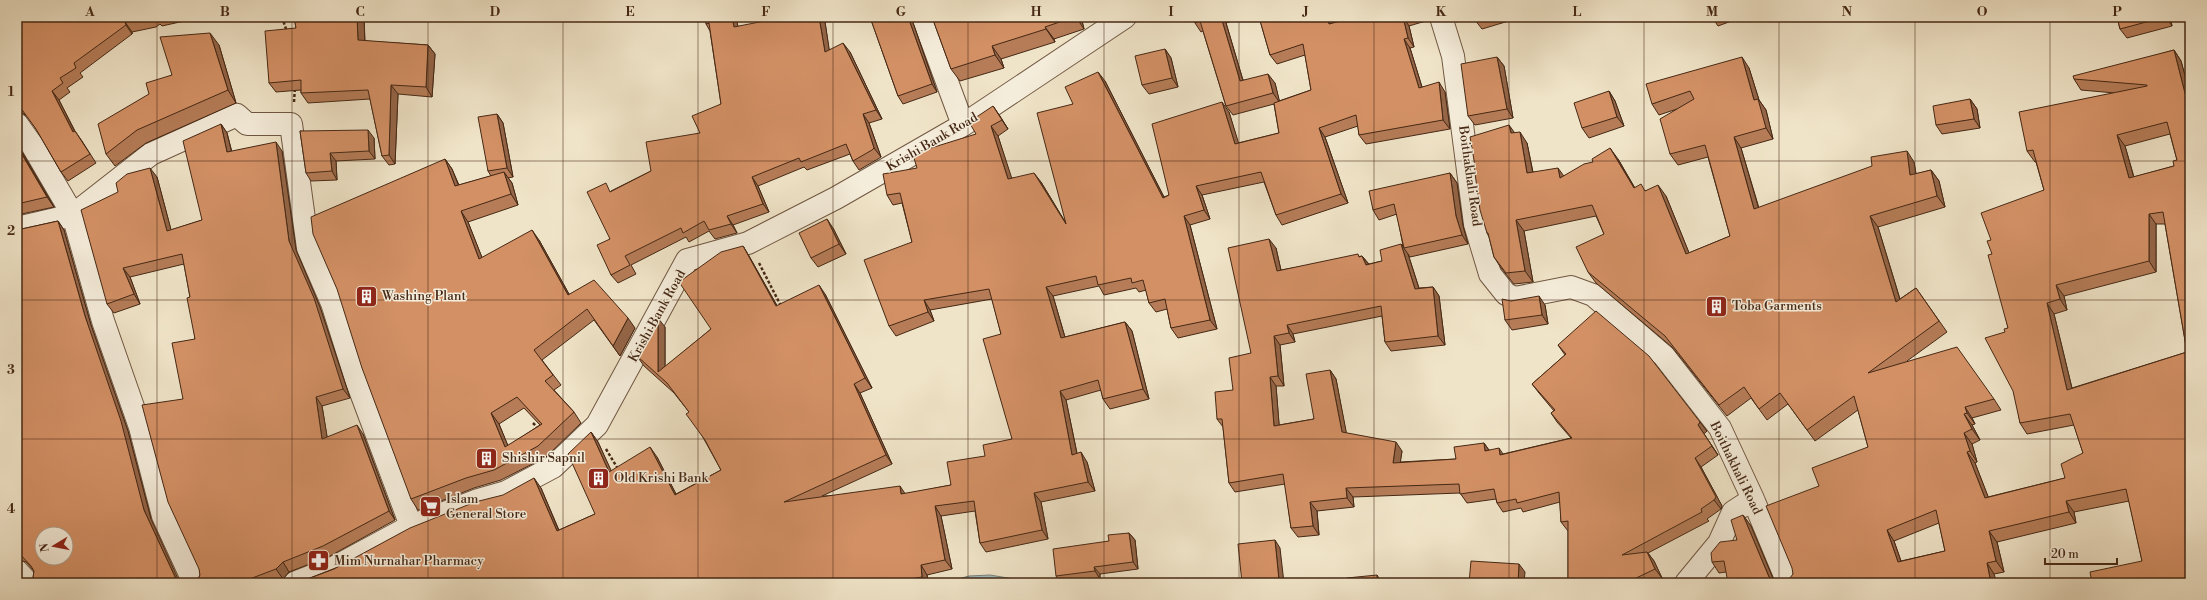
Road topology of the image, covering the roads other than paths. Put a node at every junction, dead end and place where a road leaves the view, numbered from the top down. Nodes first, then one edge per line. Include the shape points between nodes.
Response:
1 (923, 17) edge
2 (1125, 17) edge
3 (1441, 17) edge
4 (17, 124) edge
5 (963, 125) junction
6 (73, 215) junction
7 (17, 228) edge
8 (1753, 499) junction
9 (411, 526) junction
10 (17, 571) edge
11 (339, 575) edge
12 (28, 583) edge
13 (194, 583) edge
14 (294, 583) edge
15 (1686, 583) edge
16 (1788, 583) edge

1 - 5 street
2 - 5 street, Krishi Bank Road
3 - 8 street, Boithakhali Road via 1454,56 1475,224 1490,274 1506,294 1514,298 1571,286 1593,295 1664,356 1720,428
4 - 6 street
5 - 9 street, Krishi Bank Road via 836,198 748,243 688,260 595,427 553,467 506,492
6 - 7 street
6 - 9 street via 151,154 237,116 247,124 291,124 308,248 332,303 357,382
6 - 13 street via 102,321 140,427 163,516
8 - 15 street via 1734,512 1719,543
8 - 16 street, Boithakhali Road
9 - 11 street, Krishi Bank Road
10 - 12 street
11 - 14 street, Krishi Bank Road

